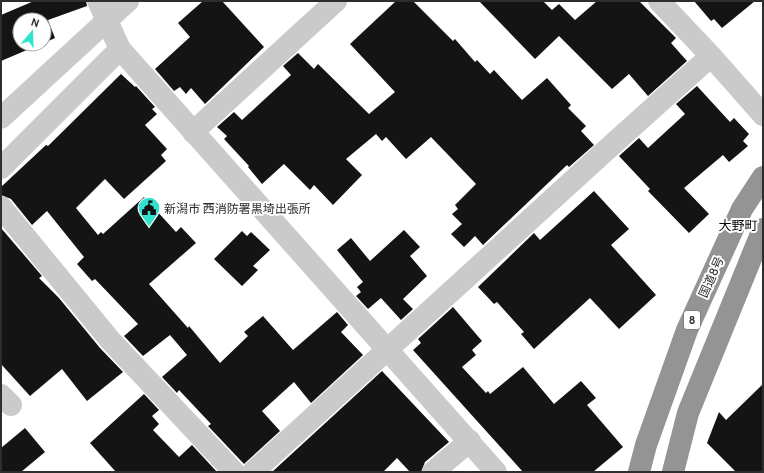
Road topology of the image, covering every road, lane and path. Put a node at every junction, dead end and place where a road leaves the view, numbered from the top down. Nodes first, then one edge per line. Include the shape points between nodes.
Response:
1 (98, 1) edge
2 (128, 1) edge
3 (336, 1) edge
4 (659, 1) edge
5 (106, 21) junction
6 (120, 49) junction
7 (711, 56) junction
8 (763, 115) edge
9 (1, 118) edge
10 (193, 132) junction
11 (1, 168) edge
12 (763, 177) edge
13 (1, 207) edge
14 (763, 228) edge
15 (386, 350) junction
16 (470, 441) junction
17 (234, 472) edge
18 (253, 472) edge
19 (433, 472) edge
20 (496, 472) edge
21 (639, 472) edge
22 (673, 472) edge

1 - 5 street
2 - 5 street
3 - 10 street
4 - 7 street
5 - 6 street
5 - 9 street
6 - 10 street
6 - 11 street
7 - 8 street
7 - 15 street
10 - 15 street
12 - 21 highway, 国道8号 / 8 via 742,209 687,330 646,445
13 - 17 street via 110,340
14 - 22 highway via 688,413
15 - 16 street
15 - 18 street
16 - 19 street
16 - 20 street

